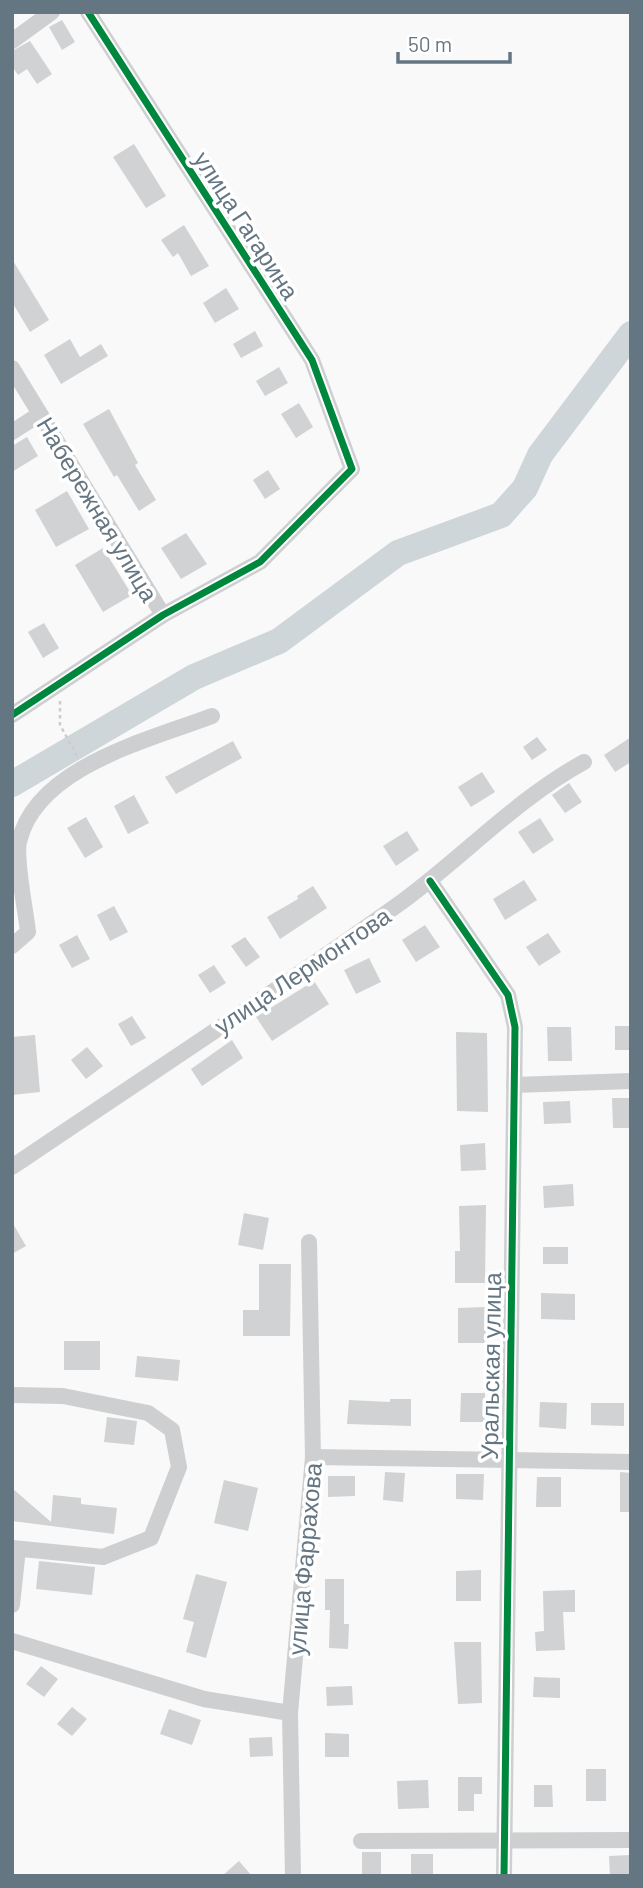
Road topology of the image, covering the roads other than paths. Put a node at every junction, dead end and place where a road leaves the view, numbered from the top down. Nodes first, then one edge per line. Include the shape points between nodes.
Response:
1 (52, 12) edge
2 (88, 12) edge
3 (12, 41) edge
4 (12, 368) edge
5 (40, 414) junction
6 (12, 432) edge
7 (163, 615) junction
8 (12, 715) edge
9 (212, 716) dead end
10 (584, 762) dead end
11 (429, 881) junction
12 (12, 946) edge
13 (631, 1082) edge
14 (514, 1085) junction
15 (12, 1167) edge
16 (309, 1242) dead end
17 (12, 1395) edge
18 (313, 1457) junction
19 (508, 1460) junction
20 (631, 1462) edge
21 (15, 1549) edge
22 (12, 1605) edge
23 (12, 1640) edge
24 (290, 1713) junction
25 (631, 1840) edge
26 (361, 1841) dead end
27 (504, 1841) junction
28 (293, 1876) edge
29 (504, 1876) edge

1 - 3 street
2 - 7 street, улица Гагарина via 312,360 352,469 260,562
4 - 5 street, Набережная улица
5 - 6 street
5 - 7 street, Набережная улица
7 - 8 street
9 - 12 street via 83,766 39,801 18,843 28,932
10 - 11 street, улица Лермонтова via 556,777
11 - 14 street, Уральская улица via 508,995 515,1027
11 - 15 street, улица Лермонтова
13 - 14 street
14 - 19 street, Уральская улица
16 - 18 street, улица Фаррахова
17 - 21 street via 63,1396 148,1413 172,1430 178,1467 150,1538 103,1556
18 - 19 street
18 - 24 street, улица Фаррахова
19 - 20 street
19 - 27 street, Уральская улица
21 - 22 street
23 - 24 street via 204,1699
24 - 28 street, улица Фаррахова
25 - 27 street
26 - 27 street
27 - 29 street, Уральская улица

